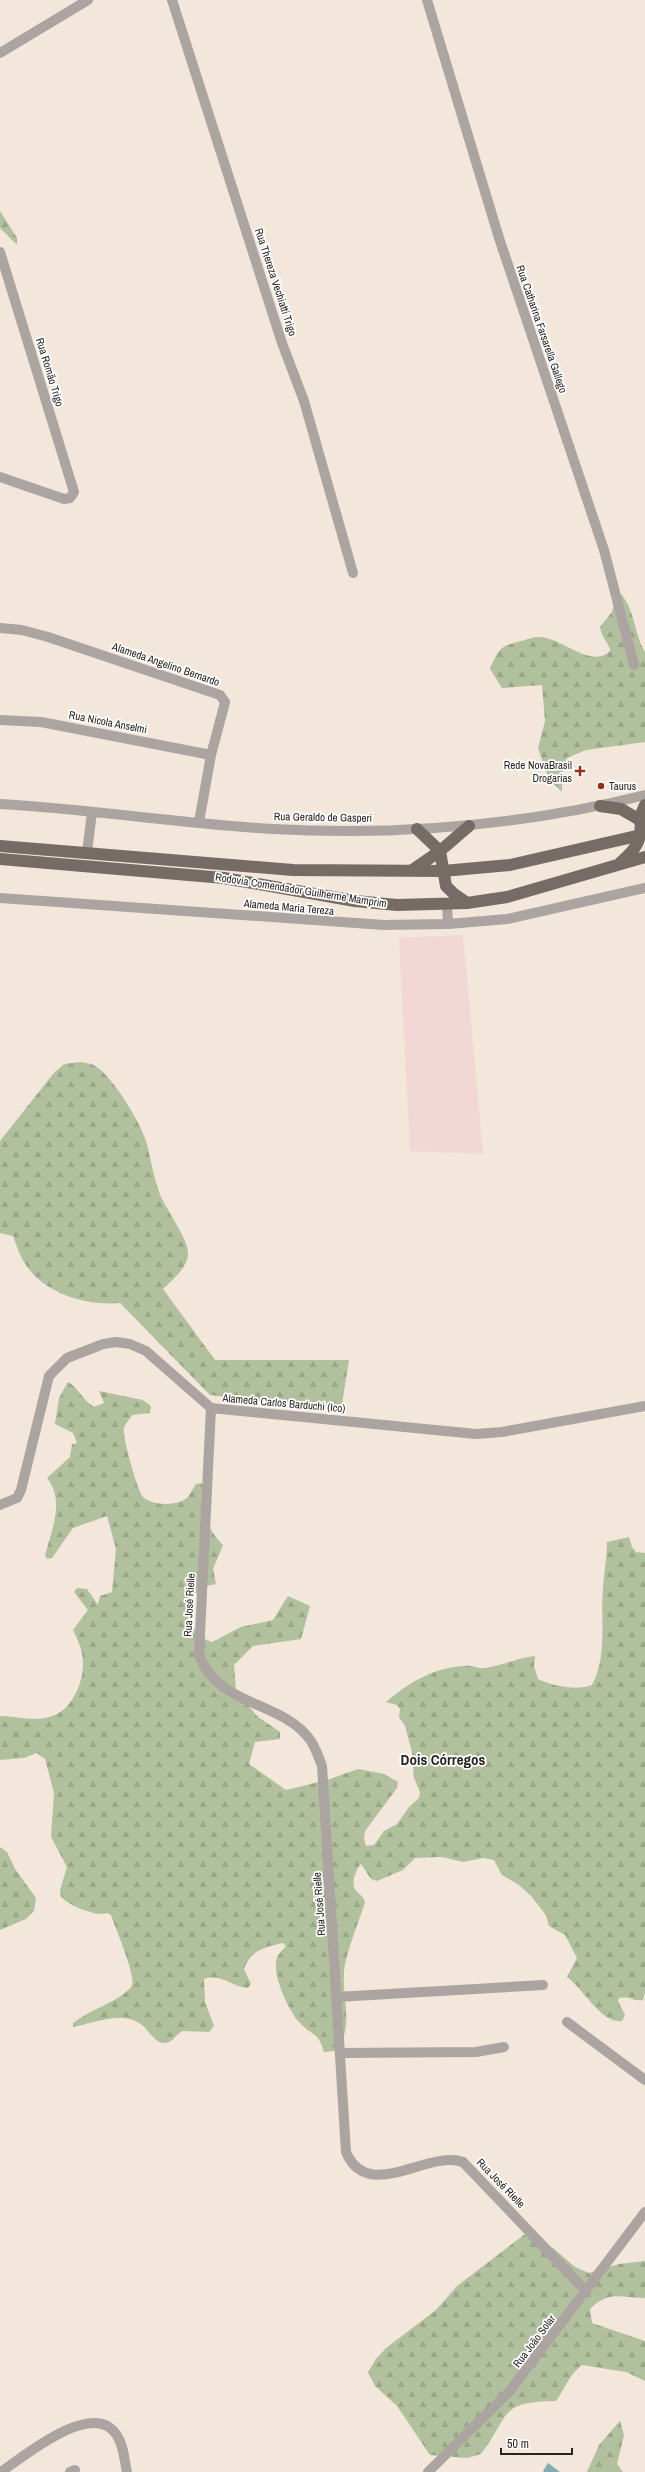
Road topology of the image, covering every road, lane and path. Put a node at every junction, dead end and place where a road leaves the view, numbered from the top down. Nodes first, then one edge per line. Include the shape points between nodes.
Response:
1 (88, 0) edge
2 (172, 0) edge
3 (427, 0) edge
4 (0, 53) edge
5 (0, 252) edge
6 (0, 477) edge
7 (353, 573) dead end
8 (0, 628) edge
9 (634, 665) dead end
10 (0, 720) edge
11 (211, 755) junction
12 (645, 795) edge
13 (0, 804) edge
14 (645, 805) edge
15 (600, 806) junction
16 (92, 812) junction
17 (199, 822) junction
18 (642, 822) edge
19 (469, 826) junction
20 (417, 829) junction
21 (643, 835) edge
22 (0, 846) edge
23 (440, 851) junction
24 (87, 852) junction
25 (645, 857) edge
26 (0, 859) edge
27 (618, 864) junction
28 (411, 871) junction
29 (443, 871) junction
30 (645, 888) edge
31 (0, 898) edge
32 (447, 903) junction
33 (467, 903) junction
34 (448, 924) junction
35 (645, 1406) edge
36 (211, 1408) junction
37 (0, 1505) edge
38 (543, 1985) dead end
39 (336, 1997) junction
40 (567, 2022) dead end
41 (504, 2047) dead end
42 (340, 2053) junction
43 (645, 2080) edge
44 (645, 2212) edge
45 (586, 2291) junction
46 (1, 2472) edge
47 (127, 2472) edge
48 (428, 2472) edge

1 - 4 street
2 - 7 street, Rua Thereza Vechiatti Trigo via 282,343 304,401
3 - 9 street, Rua Catharina Farsarella Gallego via 499,238 604,550
5 - 6 street, Rua Romão Trigo via 74,489 70,498 64,499
8 - 11 street, Alameda Angelino Bernardo via 22,630 48,637 220,694 225,702
10 - 11 street, Rua Nicola Anselmi via 41,722
11 - 17 street, Alameda Angelino Bernardo
12 - 15 street, Rua Geraldo de Gasperi
13 - 16 street, Rua Geraldo de Gasperi
14 - 18 main road
15 - 18 main road via 621,809
15 - 19 street, Rua Geraldo de Gasperi
16 - 17 street, Rua Geraldo de Gasperi
16 - 24 street
17 - 20 street, Rua Geraldo de Gasperi via 273,829
18 - 21 main road
19 - 20 street, Rua Geraldo de Gasperi
19 - 23 main road
20 - 23 main road
21 - 27 main road via 631,854
21 - 29 main road, Rodovia Comendador Guilherme Mamprim via 510,865
22 - 24 main road, Rodovia Comendador Guilherme Mamprim
23 - 28 main road
23 - 29 main road
24 - 28 main road, Rodovia Comendador Guilherme Mamprim via 293,870
25 - 27 main road, Rodovia Comendador Guilherme Mamprim
26 - 32 main road, Rodovia Comendador Guilherme Mamprim via 224,878 376,904
27 - 33 main road, Rodovia Comendador Guilherme Mamprim via 550,886
28 - 29 main road, Rodovia Comendador Guilherme Mamprim
29 - 33 main road via 450,890
30 - 34 street, Alameda Maria Tereza via 507,919
31 - 34 street, Alameda Maria Tereza via 333,923
32 - 33 main road, Rodovia Comendador Guilherme Mamprim
32 - 34 street
35 - 36 street, Alameda Carlos Barduchi (Ico) via 502,1432 476,1434
36 - 37 street, Alameda Carlos Barduchi (Ico) via 139,1347 116,1342 103,1344 66,1358 49,1376 21,1490 17,1498
36 - 39 street, Rua José Rielle via 199,1654 210,1678 223,1688 298,1729 310,1740 322,1766
38 - 39 street
39 - 42 street, Rua José Rielle
40 - 43 street
41 - 42 street via 476,2052
42 - 45 street, Rua José Rielle via 346,2152 355,2166 372,2174 383,2175 451,2159 464,2162
44 - 45 street, Rua João Solar
45 - 48 street, Rua João Solar via 509,2392
46 - 47 street via 67,2429 94,2423 107,2426 116,2433 122,2446

